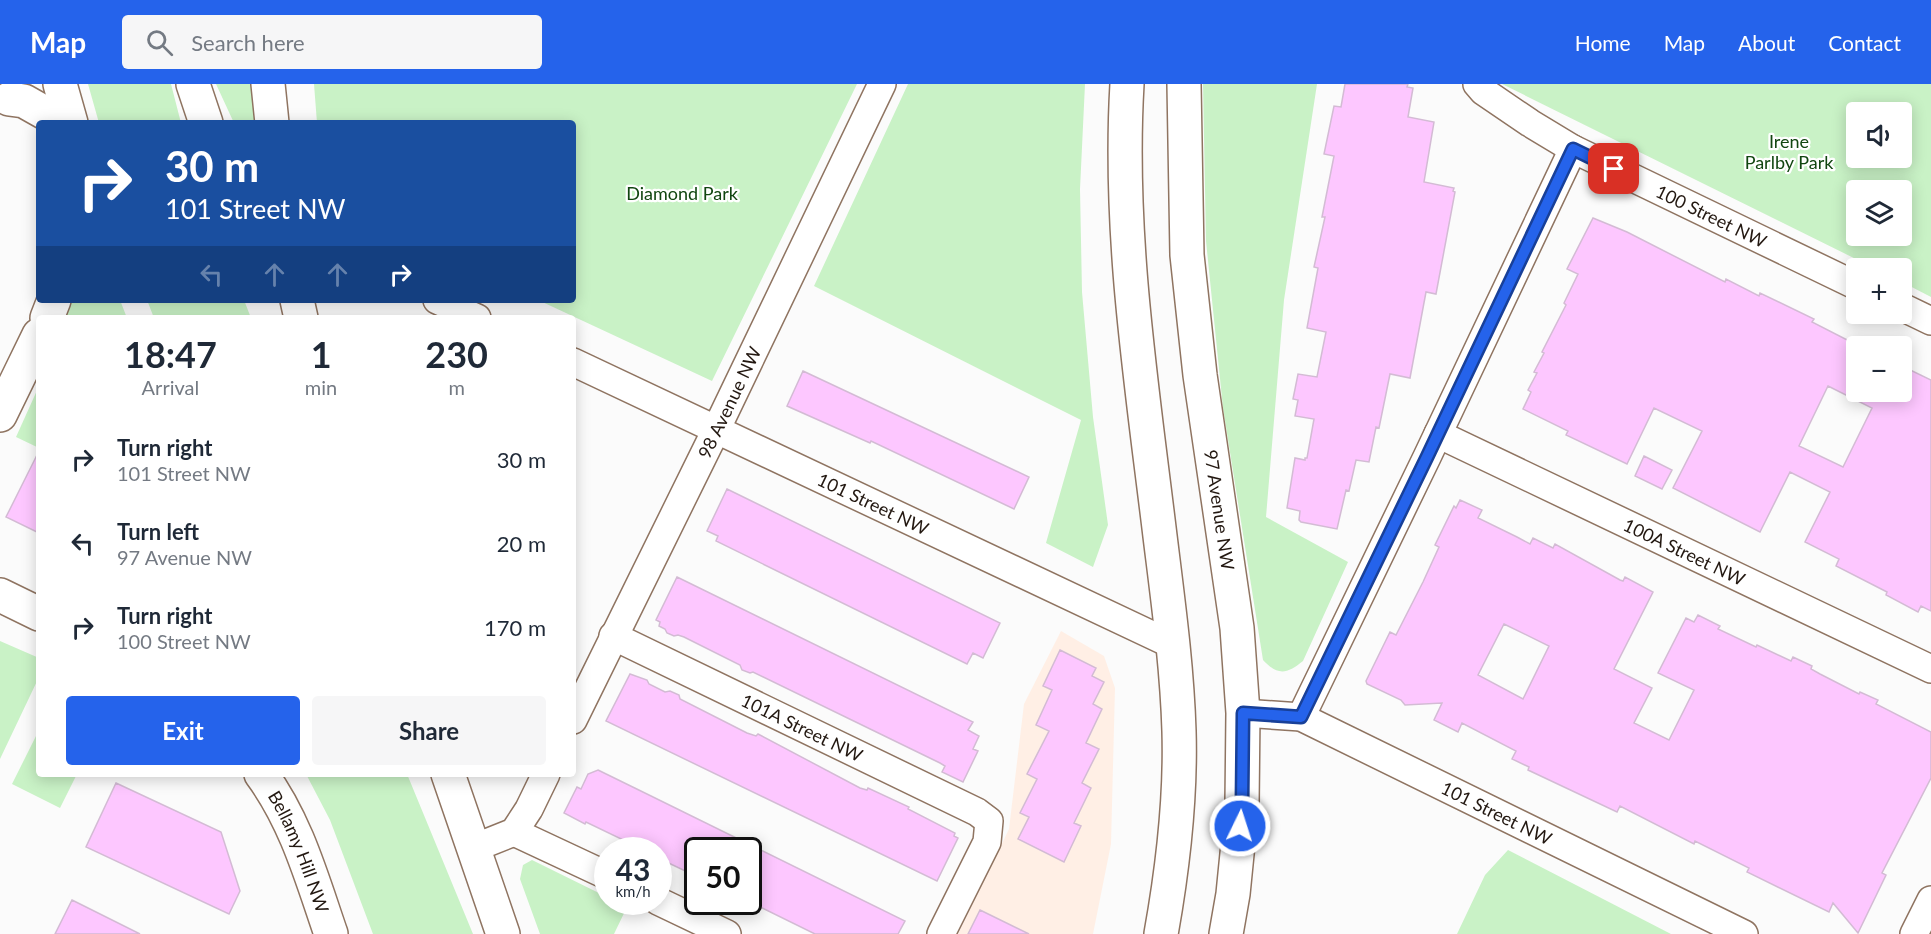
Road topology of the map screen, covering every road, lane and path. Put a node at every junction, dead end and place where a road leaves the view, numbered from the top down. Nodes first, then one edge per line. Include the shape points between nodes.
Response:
1 (60, 84) edge
2 (193, 84) edge
3 (268, 84) edge
4 (882, 84) edge
5 (1127, 84) edge
6 (1184, 84) edge
7 (1477, 84) edge
8 (12, 94) edge
9 (58, 120) edge
10 (70, 120) edge
11 (205, 120) edge
12 (272, 120) edge
13 (1573, 149) junction
14 (1846, 281) edge
15 (444, 303) edge
16 (1912, 312) edge
17 (470, 315) edge
18 (1931, 321) edge
19 (35, 344) edge
20 (576, 363) edge
21 (0, 415) edge
22 (716, 430) junction
23 (1438, 434) junction
24 (0, 595) edge
25 (36, 613) edge
26 (613, 636) junction
27 (1173, 645) junction
28 (1931, 669) edge
29 (1243, 713) junction
30 (576, 714) edge
31 (1301, 717) junction
32 (263, 777) edge
33 (449, 777) edge
34 (545, 777) edge
35 (514, 832) junction
36 (474, 848) junction
37 (594, 869) edge
38 (1931, 900) edge
39 (672, 908) edge
40 (331, 934) edge
41 (503, 934) edge
42 (727, 934) edge
43 (941, 934) edge
44 (1161, 934) edge
45 (1226, 934) edge
46 (1744, 934) edge
47 (1914, 934) edge

1 - 10 main road
2 - 11 main road
3 - 12 main road
4 - 22 street, 98 Avenue NW
5 - 27 main road via 1124,135 1129,266
6 - 29 main road, 97 Avenue NW via 1186,255 1237,628
7 - 13 street, 100 Street NW
8 - 9 main road
13 - 14 street, 100 Street NW
13 - 23 street
15 - 17 street
16 - 18 street
19 - 21 main road
20 - 22 street, 101 Street NW
22 - 26 street, 98 Avenue NW
22 - 27 street, 101 Street NW
23 - 28 street, 100A Street NW
23 - 31 street
24 - 25 main road
26 - 30 street, 98 Avenue NW
26 - 43 street, 101A Street NW via 989,821 987,842
27 - 44 main road via 1179,731 1178,804 1172,876
29 - 31 street, 101 Street NW
29 - 45 main road, 97 Avenue NW via 1242,804
31 - 46 street, 101 Street NW
32 - 40 main road, Bellamy Hill NW via 280,801 303,854
33 - 36 main road
34 - 35 street
35 - 36 street
35 - 37 street
36 - 41 main road
38 - 47 street
39 - 42 street

